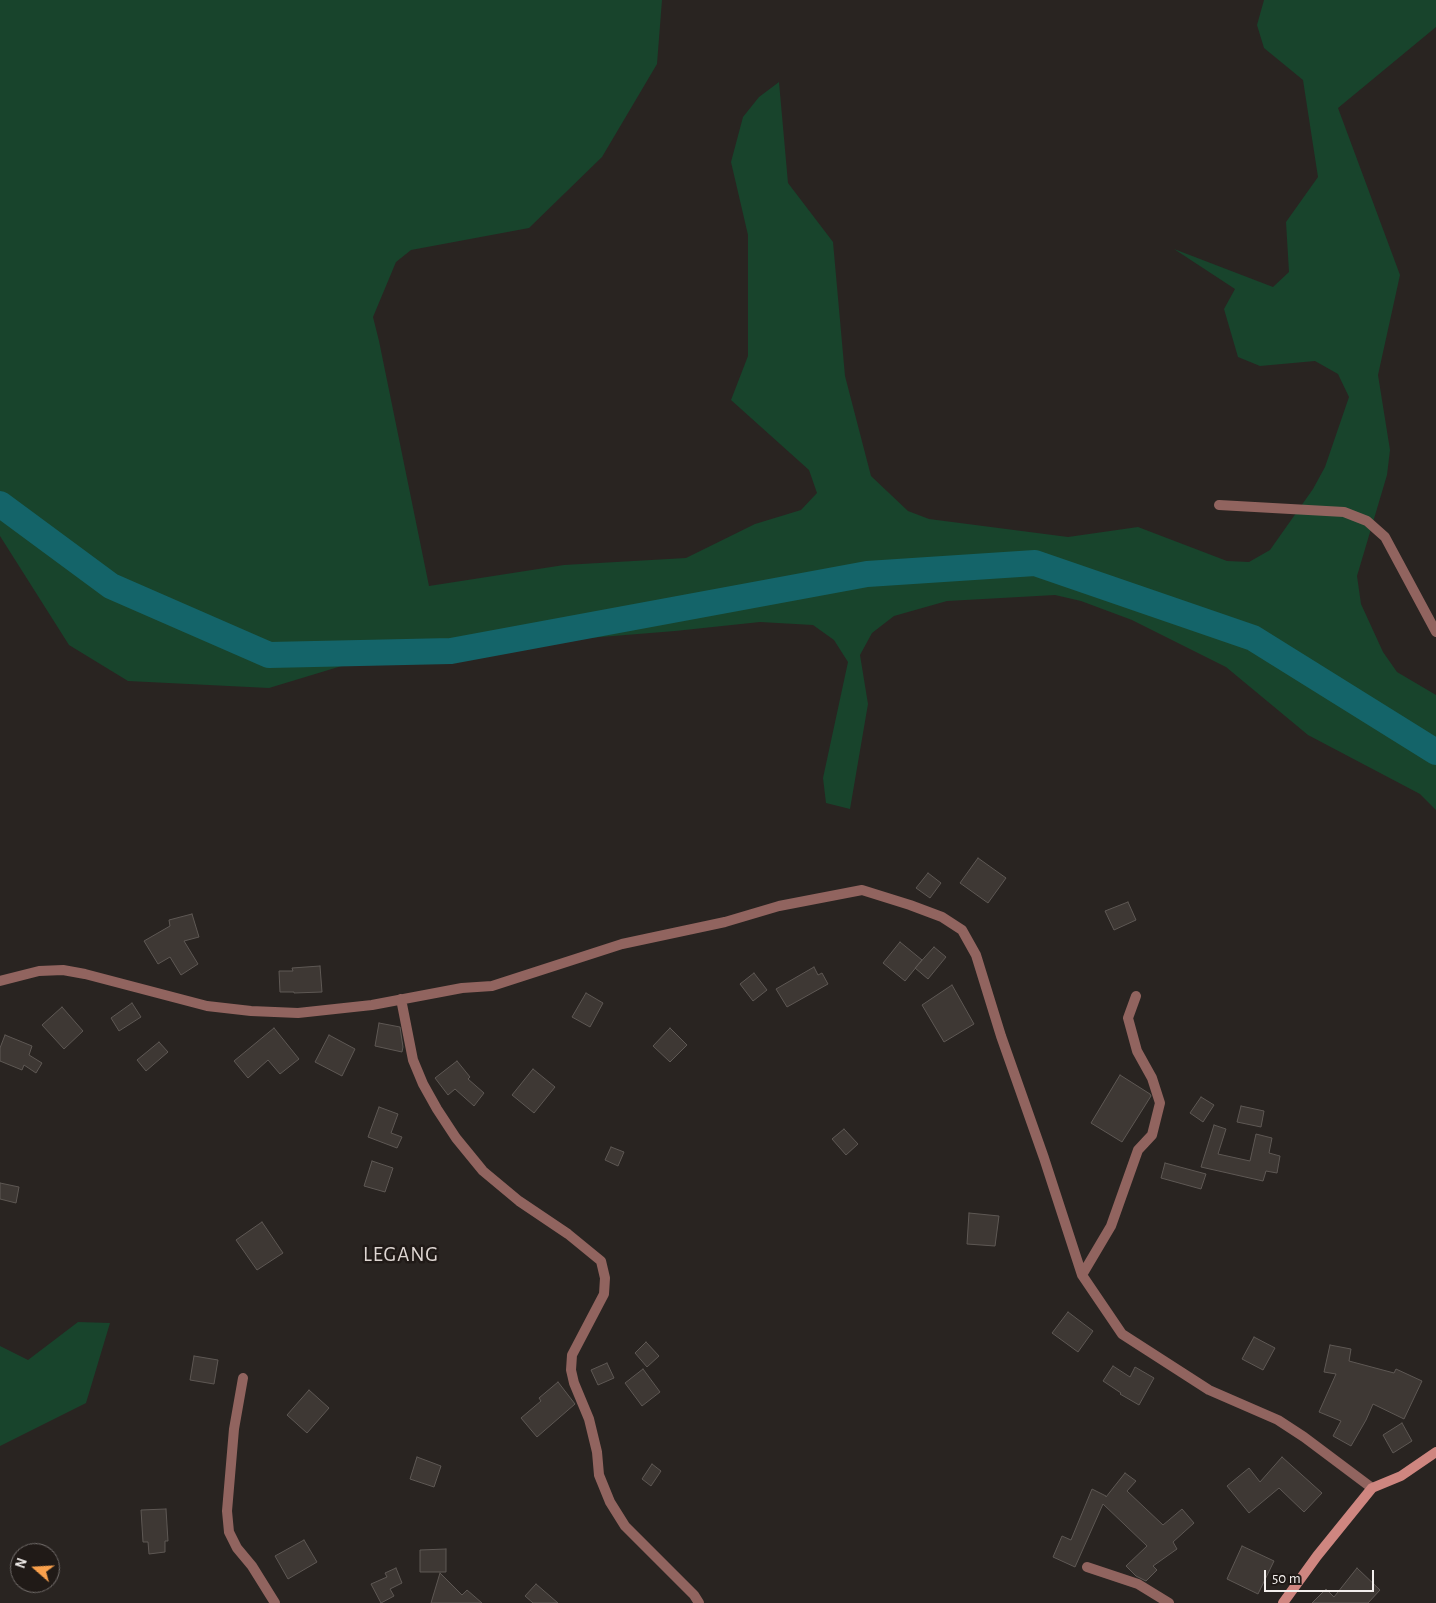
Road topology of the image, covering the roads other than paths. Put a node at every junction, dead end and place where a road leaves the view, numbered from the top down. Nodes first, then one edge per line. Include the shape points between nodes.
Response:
1 (1219, 505) dead end
2 (1436, 632) edge
3 (0, 980) edge
4 (1136, 996) dead end
5 (402, 999) junction
6 (1082, 1276) junction
7 (244, 1378) dead end
8 (1436, 1452) edge
9 (1372, 1488) junction
10 (1088, 1567) dead end
11 (275, 1603) edge
12 (698, 1603) edge
13 (1169, 1603) edge
14 (1283, 1603) edge

1 - 2 street via 1344,512 1367,521 1385,537
3 - 5 street via 39,971 63,970 207,1006 251,1011 298,1013
4 - 6 street via 1128,1018 1137,1050 1152,1078 1160,1104 1152,1135 1138,1150 1111,1226
5 - 6 street via 492,986 622,944 725,922 779,906 862,890 926,911 962,930 976,955
5 - 12 street via 413,1060 432,1100 456,1138 483,1172 601,1262 604,1294 572,1355 571,1370 589,1419 599,1476 625,1526 694,1595
6 - 9 street via 1122,1334 1209,1390 1278,1420
7 - 11 street via 233,1448 227,1511 229,1532
8 - 9 street via 1401,1476
9 - 14 street
10 - 13 street via 1138,1584

